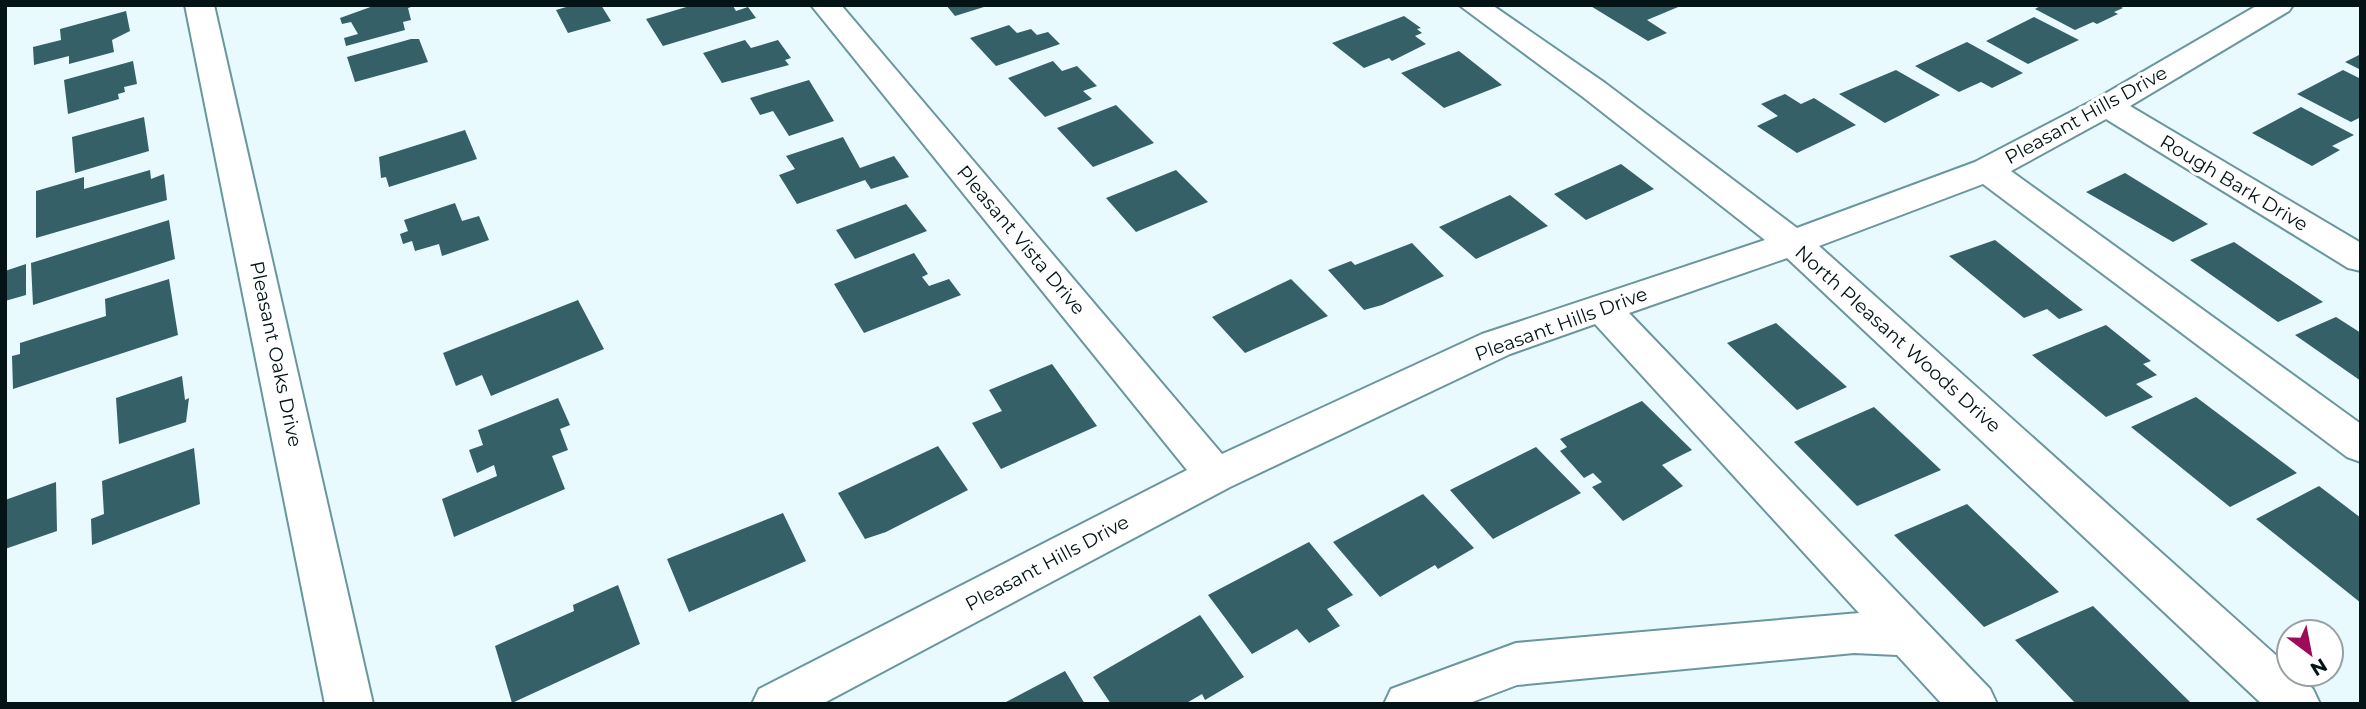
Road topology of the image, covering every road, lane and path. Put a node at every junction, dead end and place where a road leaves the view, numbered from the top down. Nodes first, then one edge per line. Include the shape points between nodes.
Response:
1 (199, 5) edge
2 (825, 5) edge
3 (1473, 5) edge
4 (2279, 5) edge
5 (2107, 106) junction
6 (1987, 170) junction
7 (1793, 243) junction
8 (2361, 259) edge
9 (1602, 308) junction
10 (2361, 446) edge
11 (1215, 475) junction
12 (1908, 635) junction
13 (349, 704) edge
14 (776, 704) edge
15 (1408, 704) edge
16 (1973, 704) edge
17 (2296, 704) edge

1 - 13 street, Pleasant Oaks Drive
2 - 11 street, Pleasant Vista Drive
3 - 7 street, North Pleasant Woods Drive via 1594,90
4 - 5 street, Pleasant Hills Drive
5 - 6 street, Pleasant Hills Drive
5 - 8 street, Rough Bark Drive
6 - 7 street, Pleasant Hills Drive
6 - 10 street
7 - 9 street, Pleasant Hills Drive
7 - 17 street, North Pleasant Woods Drive
9 - 11 street, Pleasant Hills Drive via 1496,344
9 - 12 street
11 - 14 street, Pleasant Hills Drive
12 - 15 street via 1854,633 1516,664
12 - 16 street

